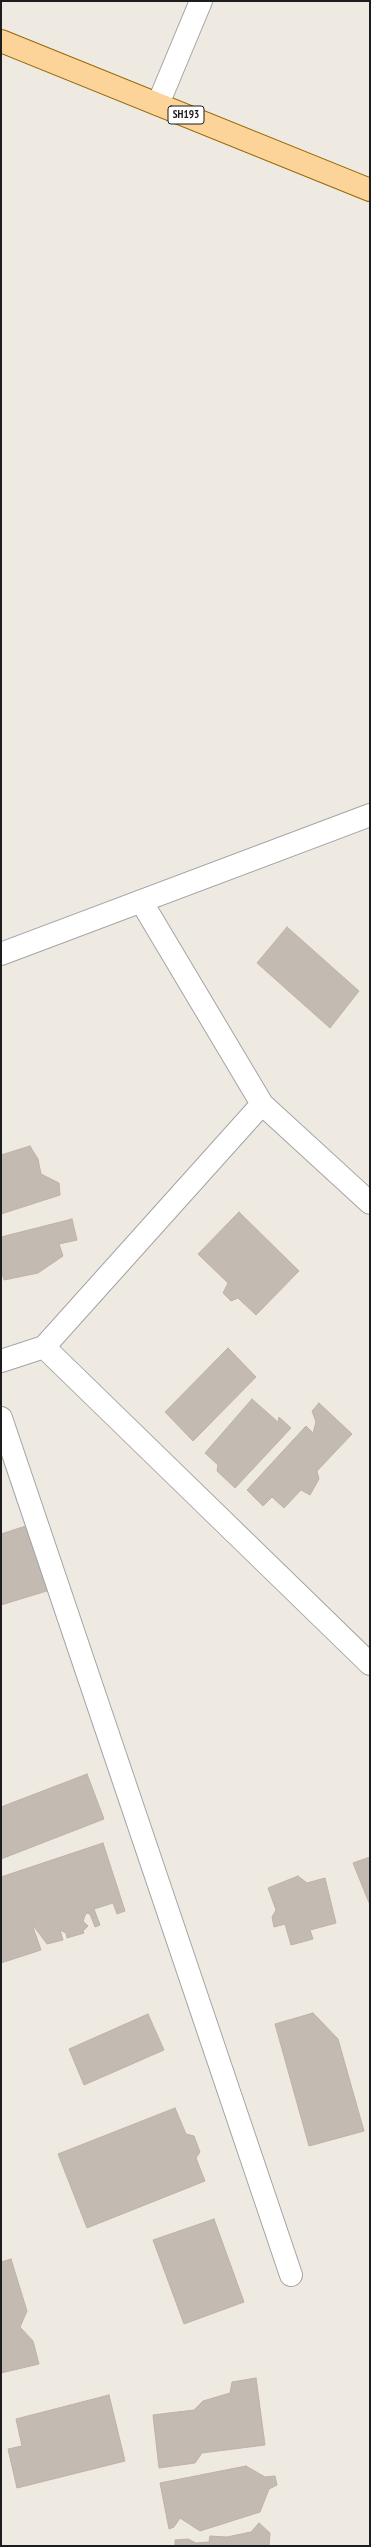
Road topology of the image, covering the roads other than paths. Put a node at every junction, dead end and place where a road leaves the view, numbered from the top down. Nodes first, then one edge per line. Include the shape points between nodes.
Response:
1 (201, 1) edge
2 (1, 41) edge
3 (158, 104) junction
4 (370, 190) edge
5 (370, 815) edge
6 (141, 901) junction
7 (1, 954) edge
8 (262, 1104) junction
9 (370, 1203) edge
10 (44, 1347) junction
11 (1, 1361) edge
12 (1, 1418) edge
13 (370, 1664) edge
14 (291, 2275) dead end

1 - 3 street
2 - 3 main road, SH193
3 - 4 main road, SH193
5 - 6 street
6 - 7 street
6 - 8 street
8 - 9 street
8 - 10 street
10 - 11 street
10 - 13 street
12 - 14 street

